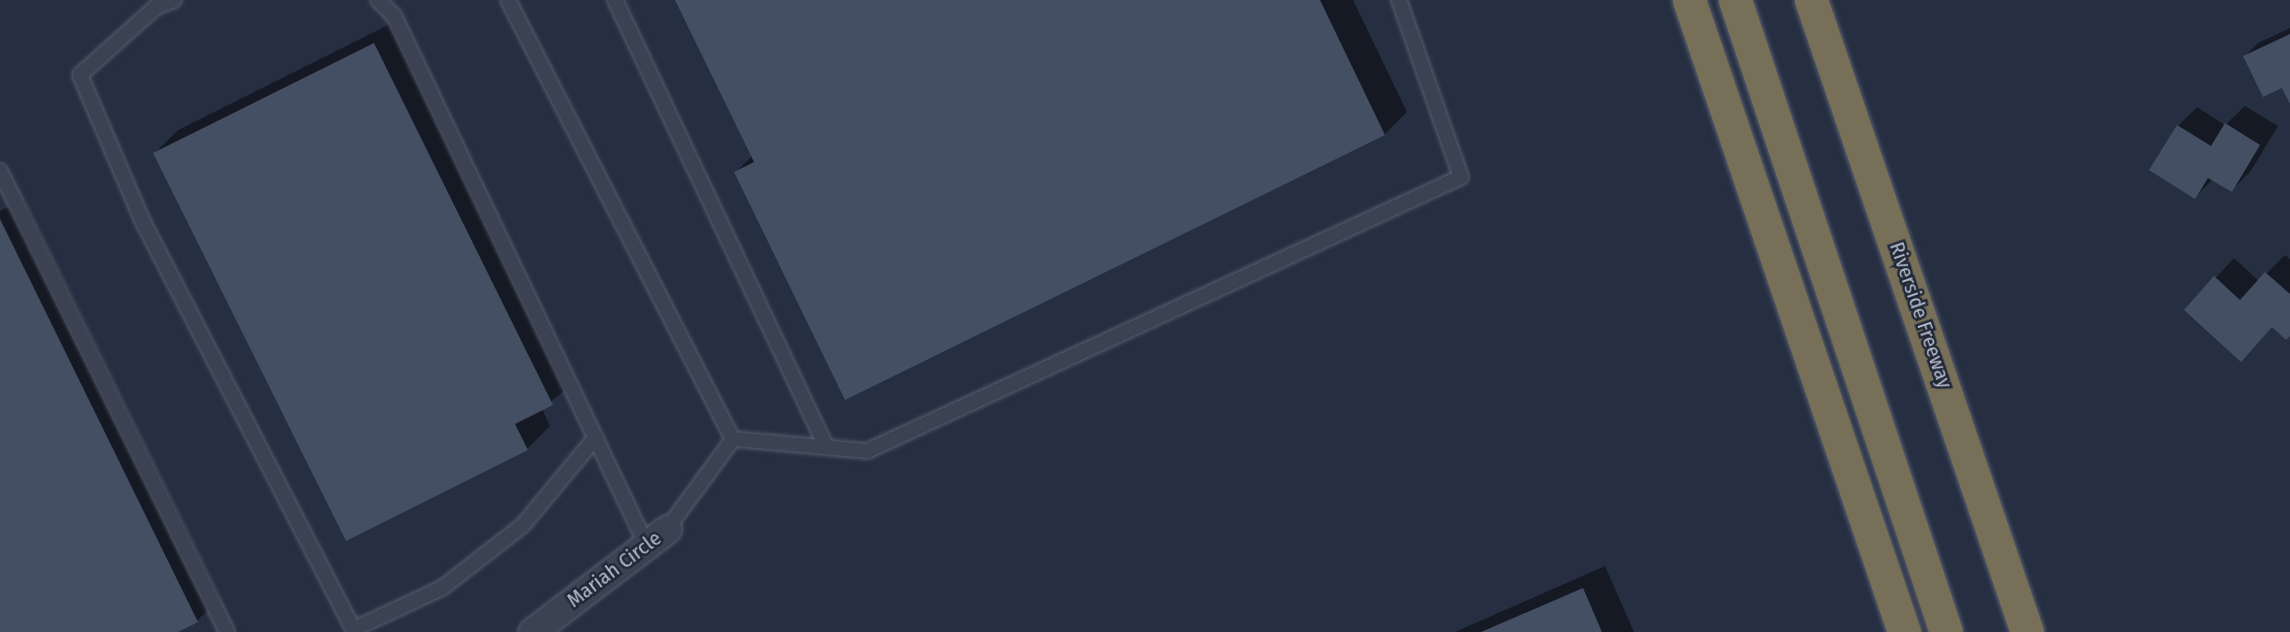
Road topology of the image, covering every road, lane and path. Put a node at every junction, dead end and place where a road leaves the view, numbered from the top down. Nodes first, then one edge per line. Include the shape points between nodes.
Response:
1 (174, 0) edge
2 (378, 0) edge
3 (508, 0) edge
4 (615, 0) edge
5 (1399, 0) edge
6 (1689, 0) edge
7 (1736, 0) edge
8 (1811, 0) edge
9 (0, 171) edge
10 (596, 437) junction
11 (734, 439) junction
12 (826, 447) junction
13 (657, 536) junction
14 (354, 631) edge
15 (227, 632) edge
16 (532, 632) edge
17 (1904, 632) edge
18 (1947, 632) edge
19 (2027, 632) edge

1 - 14 lane via 156,7 80,75 142,220
2 - 10 lane via 394,16
3 - 11 lane
4 - 12 lane
5 - 12 lane via 1461,177 867,450
6 - 17 highway
7 - 18 highway
8 - 19 highway, Riverside Freeway
9 - 15 lane
10 - 13 lane
10 - 14 lane via 523,525 442,588
11 - 12 lane
11 - 13 lane
13 - 16 street, Mariah Circle

